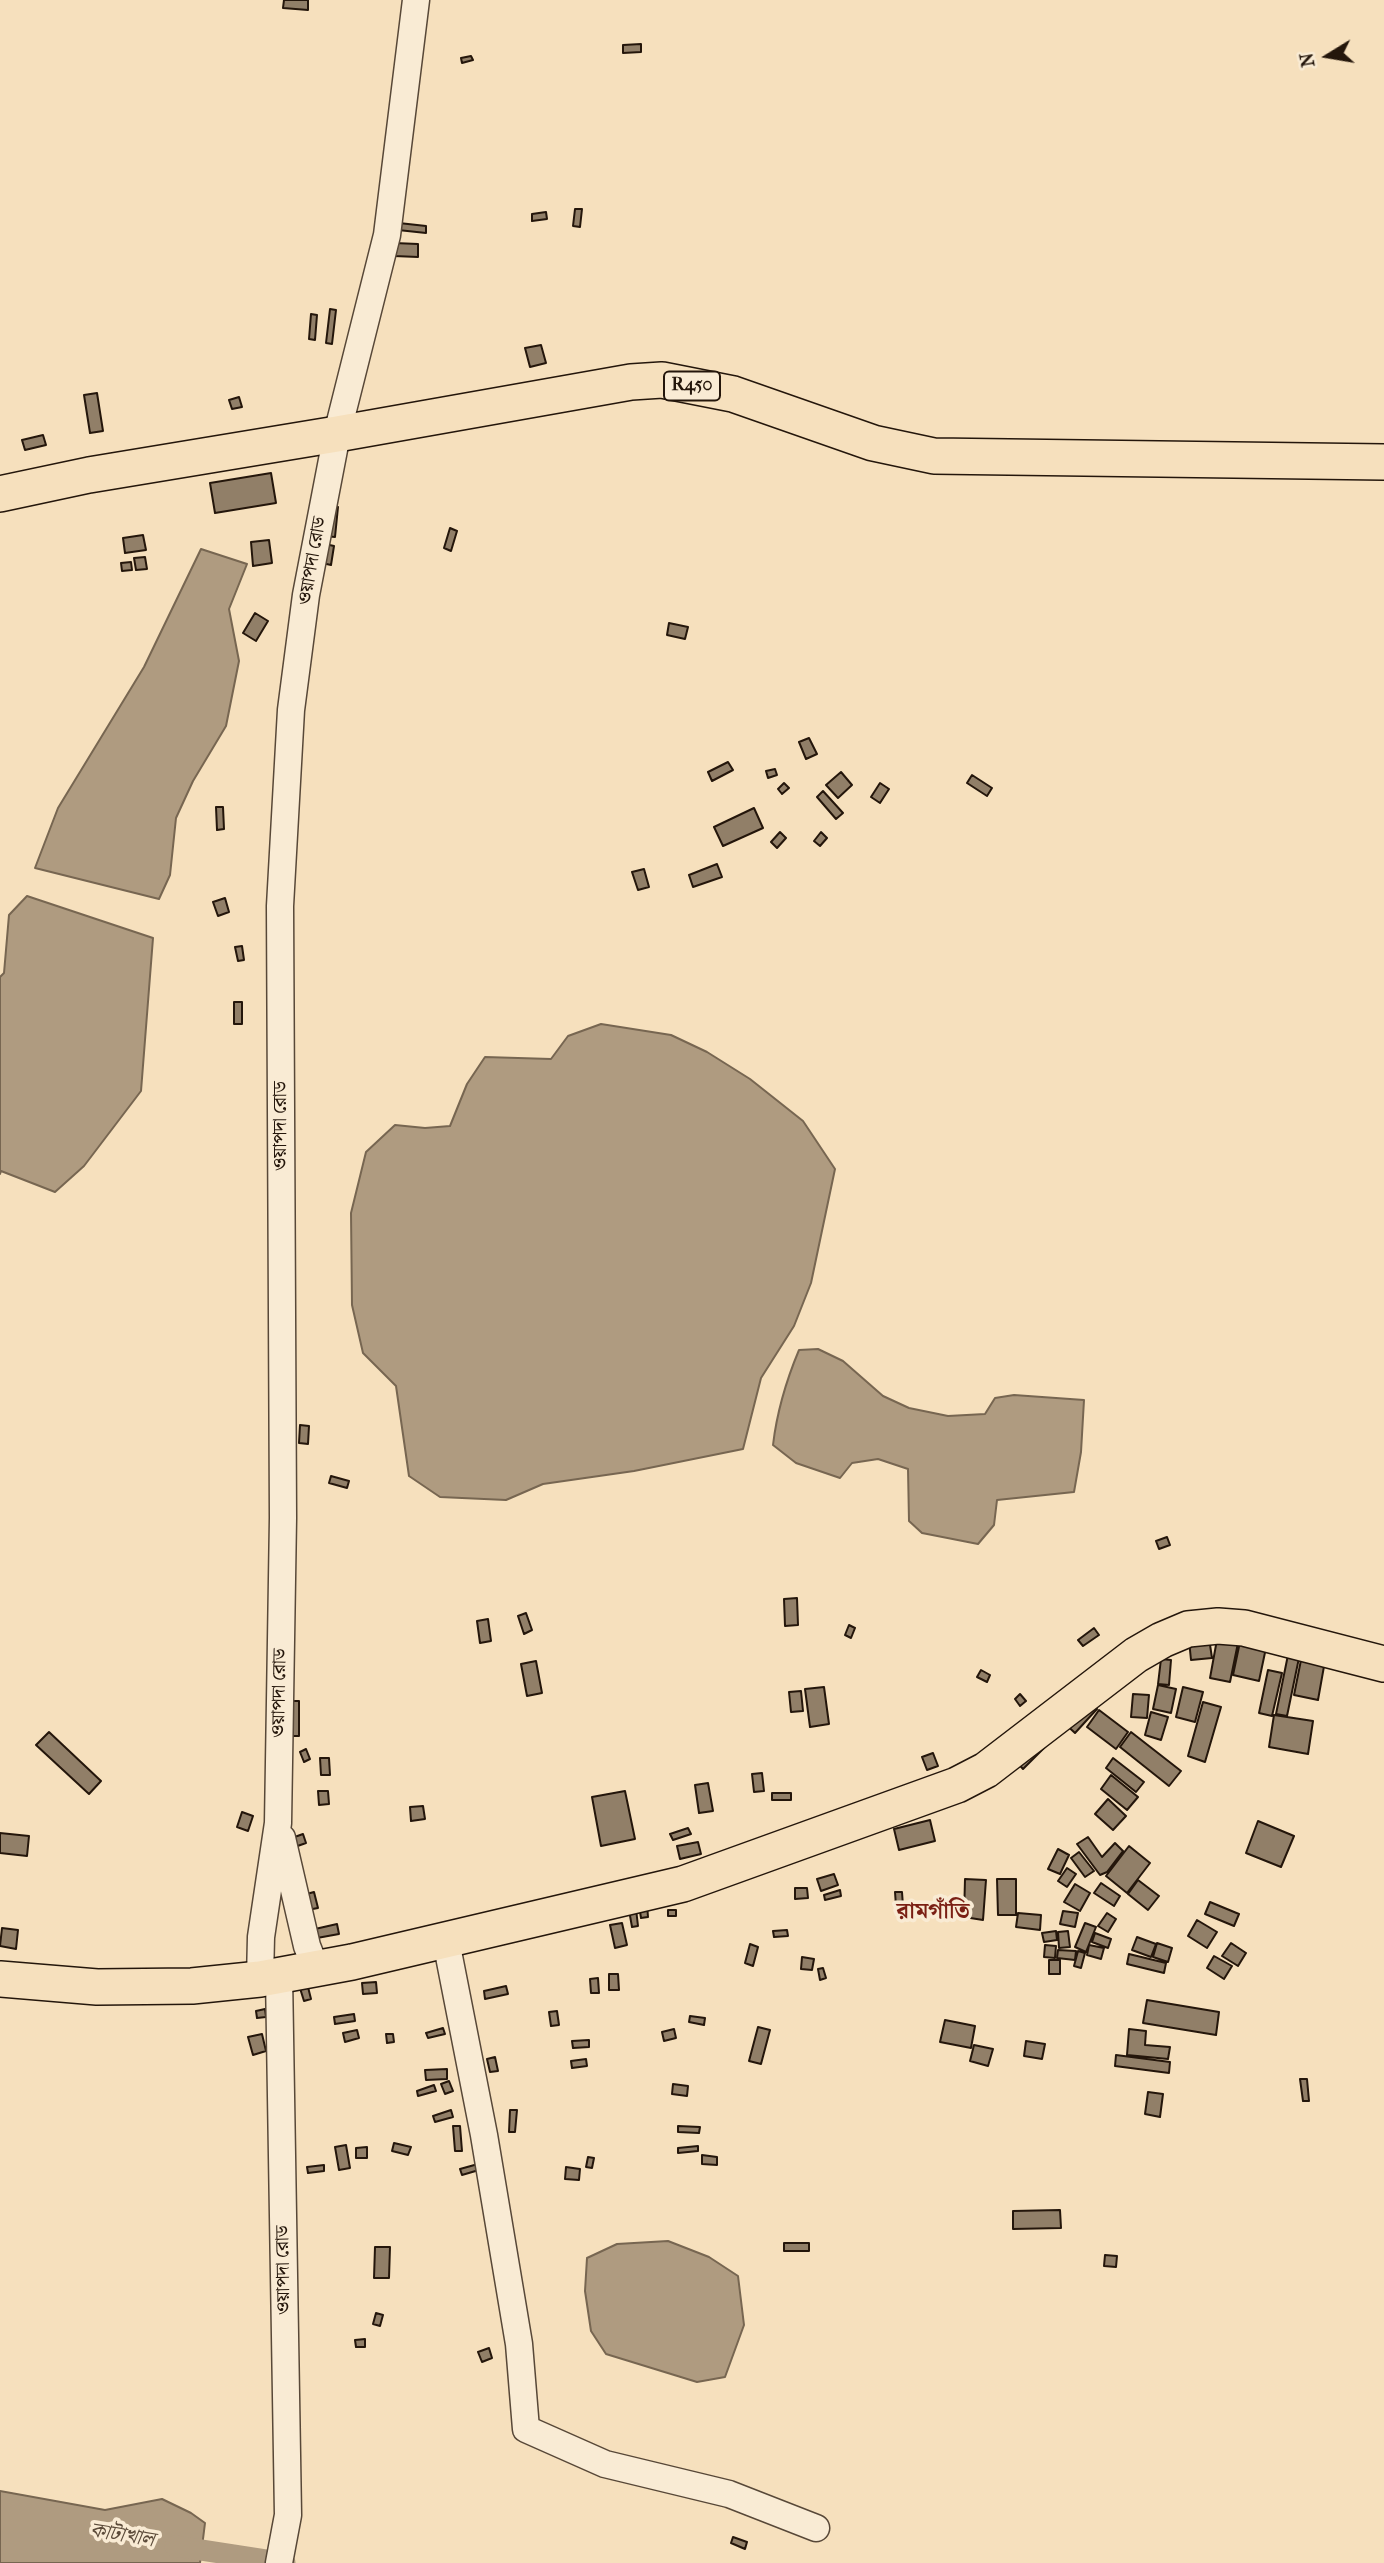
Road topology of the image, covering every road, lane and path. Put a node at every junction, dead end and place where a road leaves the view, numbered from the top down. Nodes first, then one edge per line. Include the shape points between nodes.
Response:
1 (416, 0) edge
2 (337, 434) junction
3 (1384, 462) edge
4 (0, 494) edge
5 (1384, 1664) edge
6 (278, 1823) junction
7 (446, 1941) junction
8 (316, 1969) junction
9 (269, 1977) junction
10 (0, 1979) edge
11 (816, 2528) dead end
12 (279, 2563) edge

1 - 2 street, ওয়াপদা রোড via 387,235
2 - 3 main road, R450 via 662,380 733,394 873,443 934,456
2 - 4 main road, R450
2 - 6 street, ওয়াপদা রোড via 306,595 291,710 279,906 283,1518
5 - 7 main road via 1244,1628 1188,1629 1136,1656 986,1770 957,1785 683,1884
6 - 8 street, ওয়াপদা রোড
6 - 9 street, ওয়াপদা রোড via 261,1937
7 - 8 main road
7 - 11 street via 520,2344 526,2429 605,2464 729,2494
8 - 9 main road
9 - 10 main road via 192,1986 110,1987
9 - 12 street, ওয়াপদা রোড via 288,2515

